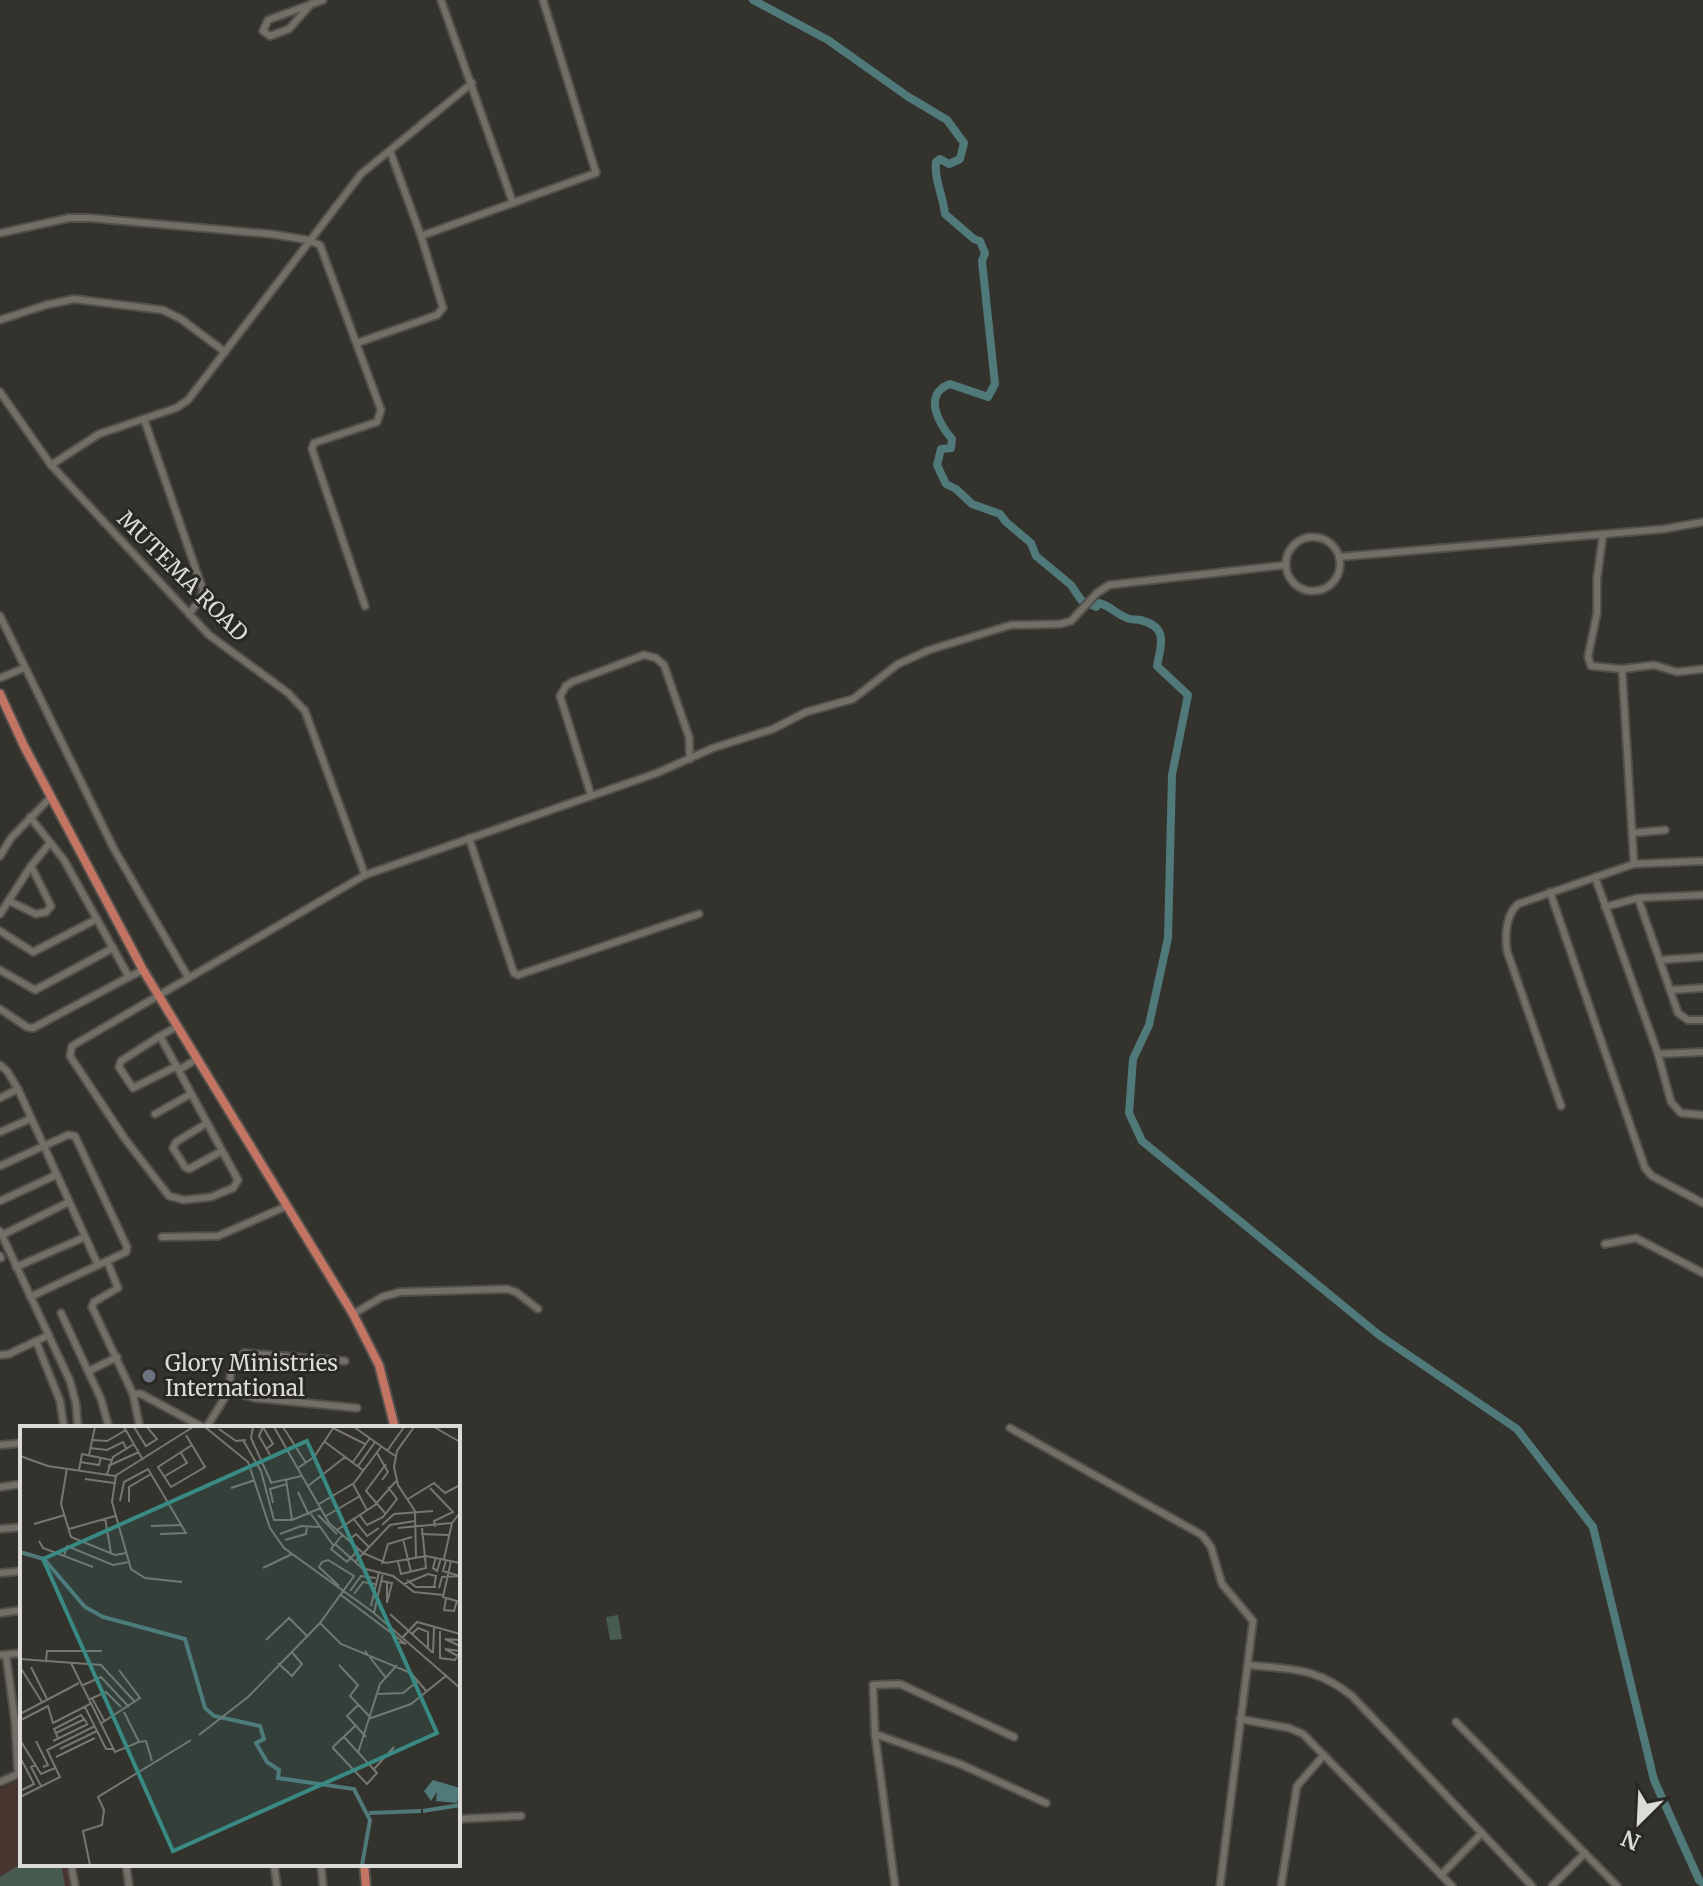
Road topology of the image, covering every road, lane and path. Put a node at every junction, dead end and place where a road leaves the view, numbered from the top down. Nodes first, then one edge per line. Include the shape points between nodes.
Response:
1 (323, 0) edge
2 (441, 0) edge
3 (543, 0) edge
4 (311, 4) junction
5 (472, 83) junction
6 (390, 151) junction
7 (513, 203) junction
8 (0, 233) edge
9 (421, 236) junction
10 (308, 240) junction
11 (0, 320) edge
12 (357, 343) junction
13 (225, 352) junction
14 (0, 392) edge
15 (144, 419) junction
16 (51, 465) junction
17 (1703, 522) edge
18 (1603, 534) junction
19 (1339, 557) junction
20 (1286, 565) junction
21 (365, 606) dead end
22 (189, 614) junction
23 (0, 616) edge
24 (24, 668) junction
25 (1622, 669) junction
26 (1703, 669) edge
27 (0, 678) edge
28 (0, 694) edge
29 (690, 759) junction
30 (591, 795) junction
31 (51, 797) junction
32 (30, 817) junction
33 (1665, 830) dead end
34 (1632, 833) junction
35 (469, 838) junction
36 (49, 844) junction
37 (0, 856) edge
38 (1703, 861) edge
39 (1634, 864) junction
40 (31, 866) junction
41 (365, 875) junction
42 (1595, 877) junction
43 (1550, 892) junction
44 (1703, 895) edge
45 (1638, 898) junction
46 (9, 901) junction
47 (1605, 907) junction
48 (0, 914) edge
49 (699, 914) dead end
50 (115, 920) junction
51 (99, 923) junction
52 (0, 931) edge
53 (113, 948) junction
54 (1703, 957) edge
55 (1660, 960) junction
56 (0, 970) edge
57 (143, 970) junction
58 (129, 977) junction
59 (188, 977) junction
60 (1703, 988) edge
61 (1671, 990) junction
62 (158, 997) junction
63 (0, 1009) edge
64 (1703, 1020) edge
65 (176, 1027) junction
66 (160, 1036) junction
67 (1703, 1052) edge
68 (1658, 1054) junction
69 (195, 1060) junction
70 (0, 1065) edge
71 (178, 1068) junction
72 (18, 1089) junction
73 (191, 1094) junction
74 (0, 1098) edge
75 (1561, 1106) dead end
76 (155, 1114) dead end
77 (1703, 1115) edge
78 (30, 1119) junction
79 (207, 1123) junction
80 (0, 1132) edge
81 (43, 1146) junction
82 (222, 1151) junction
83 (0, 1166) edge
84 (56, 1175) junction
85 (0, 1201) edge
86 (69, 1202) junction
87 (1703, 1203) edge
88 (287, 1206) junction
89 (1, 1233) edge
90 (85, 1237) junction
91 (162, 1237) dead end
92 (1605, 1244) dead end
93 (10, 1253) junction
94 (0, 1258) edge
95 (107, 1261) junction
96 (98, 1265) junction
97 (16, 1267) junction
98 (1703, 1273) edge
99 (30, 1297) junction
100 (538, 1309) dead end
101 (61, 1313) dead end
102 (353, 1314) junction
103 (49, 1335) junction
104 (36, 1341) junction
105 (0, 1355) edge
106 (117, 1357) junction
107 (345, 1361) dead end
108 (89, 1371) junction
109 (229, 1391) junction
110 (133, 1394) junction
111 (357, 1408) dead end
112 (64, 1426) edge
113 (78, 1426) edge
114 (109, 1426) edge
115 (140, 1426) edge
116 (201, 1426) edge
117 (206, 1426) edge
118 (394, 1426) edge
119 (1010, 1428) dead end
120 (20, 1443) edge
121 (0, 1445) edge
122 (20, 1484) edge
123 (0, 1487) edge
124 (20, 1527) edge
125 (0, 1529) edge
126 (20, 1571) edge
127 (0, 1573) edge
128 (20, 1610) edge
129 (0, 1613) edge
130 (3, 1655) edge
131 (1249, 1665) junction
132 (1240, 1719) junction
133 (1456, 1722) dead end
134 (875, 1734) junction
135 (1014, 1737) dead end
136 (1324, 1755) junction
137 (20, 1774) edge
138 (0, 1782) edge
139 (1046, 1803) dead end
140 (521, 1816) dead end
141 (460, 1819) edge
142 (1481, 1834) junction
143 (1585, 1853) junction
144 (71, 1866) edge
145 (126, 1866) edge
146 (274, 1866) edge
147 (321, 1866) edge
148 (364, 1866) edge
149 (1441, 1875) junction
150 (75, 1886) edge
151 (129, 1886) edge
152 (277, 1886) edge
153 (323, 1886) edge
154 (366, 1886) edge
155 (895, 1886) edge
156 (1220, 1886) edge
157 (1281, 1886) edge
158 (1452, 1886) edge
159 (1532, 1886) edge
160 (1552, 1886) edge
161 (1617, 1886) edge

1 - 4 street
2 - 5 street
3 - 7 street via 597,170
4 - 4 street via 268,20 263,31 270,36 285,31
5 - 6 street
5 - 7 street
6 - 9 street
6 - 10 street via 361,174
7 - 9 street
8 - 10 street via 90,218
9 - 12 street via 442,311
10 - 12 street via 320,245
10 - 13 street
11 - 13 street via 74,299 148,308 172,313
12 - 21 street via 381,415 377,422 314,443 312,452
13 - 15 street via 188,400
14 - 16 street, MUTEMA ROAD
15 - 16 street via 99,434
15 - 22 street via 203,590
16 - 22 street, MUTEMA ROAD
17 - 18 street
18 - 19 street
18 - 25 street via 1588,657 1591,666
19 - 20 street via 1328,542 1305,538 1295,544
19 - 20 street via 1335,580 1313,591 1290,578
20 - 29 street via 1109,585 1071,621 1011,625 929,650 898,664 853,699 806,712
22 - 41 street, MUTEMA ROAD via 216,642 305,711
23 - 24 street
24 - 27 street
24 - 59 street via 114,849
25 - 26 street
25 - 34 street
28 - 31 main road
29 - 30 street
29 - 30 street via 689,737 664,665 644,655 572,682 560,696
30 - 35 street
31 - 32 street
31 - 50 main road
32 - 36 street
32 - 37 street
33 - 34 street
34 - 39 street
35 - 41 street
35 - 49 street via 518,975
36 - 40 street
36 - 51 street via 64,860
38 - 39 street
39 - 42 street
40 - 46 street
40 - 46 street via 51,906 36,914
41 - 59 street
42 - 43 street
42 - 47 street
43 - 75 street via 1515,906 1506,944
43 - 87 street via 1645,1168
44 - 45 street
45 - 47 street
45 - 55 street
46 - 48 street
47 - 68 street
50 - 51 street
50 - 57 main road
51 - 52 street via 33,952
51 - 53 street
53 - 56 street via 35,990
53 - 58 street
54 - 55 street
55 - 61 street
57 - 58 street
57 - 62 main road
58 - 63 street via 33,1028
59 - 62 street
60 - 61 street
61 - 64 street via 1680,1016
62 - 65 main road
62 - 82 street via 72,1046 70,1056 169,1196 198,1199 233,1188 237,1175
65 - 66 street
65 - 69 main road
66 - 71 street
66 - 71 street via 119,1067 133,1088
67 - 68 street
68 - 77 street via 1674,1107 1685,1115
69 - 71 street
69 - 88 main road
70 - 72 street
71 - 73 street
72 - 74 street
72 - 78 street
73 - 76 street
73 - 79 street
78 - 80 street
78 - 81 street
79 - 82 street
79 - 82 street via 173,1148 189,1169
81 - 83 street
81 - 84 street
81 - 95 street via 68,1135 76,1139 127,1247
84 - 85 street
84 - 86 street
86 - 89 street
86 - 90 street
88 - 91 street via 218,1236
88 - 102 main road
89 - 93 street
90 - 96 street
90 - 97 street
92 - 98 street via 1636,1238
93 - 94 street
93 - 97 street
95 - 96 street
95 - 106 street via 118,1288 92,1306
96 - 99 street
97 - 99 street
99 - 103 street
100 - 102 street via 512,1290 407,1292 389,1295
101 - 108 street
102 - 118 main road via 379,1365
103 - 104 street
103 - 113 street via 74,1392
104 - 105 street
104 - 112 street via 60,1401
106 - 108 street
106 - 110 street
107 - 109 street via 244,1353 231,1370
108 - 114 street
109 - 111 street
109 - 117 street
110 - 115 street
110 - 116 street
119 - 131 street via 1202,1535 1222,1584 1253,1621
120 - 121 street
122 - 123 street
124 - 125 street
126 - 127 street
128 - 129 street
130 - 137 street
131 - 132 street
131 - 142 street via 1309,1671 1339,1685
132 - 136 street via 1294,1729
132 - 156 street
133 - 143 street
134 - 135 street via 873,1685 900,1684
134 - 139 street
134 - 155 street
136 - 149 street
136 - 157 street via 1297,1786
137 - 138 street
140 - 141 street
142 - 149 street
142 - 159 street
143 - 160 street
143 - 161 street
144 - 150 street
145 - 151 street
146 - 152 street
147 - 153 street
148 - 154 main road
149 - 158 street

